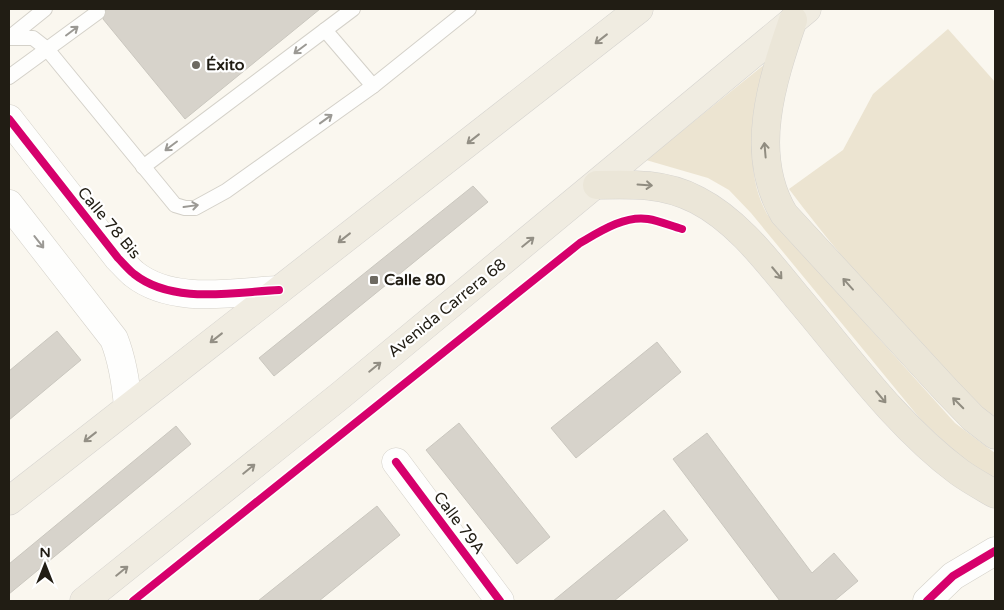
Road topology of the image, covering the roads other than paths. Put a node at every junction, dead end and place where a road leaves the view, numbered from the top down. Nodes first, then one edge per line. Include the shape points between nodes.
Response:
1 (45, 9) edge
2 (353, 9) edge
3 (470, 9) edge
4 (639, 9) edge
5 (98, 12) dead end
6 (800, 14) edge
7 (325, 30) junction
8 (9, 38) edge
9 (47, 49) junction
10 (9, 77) edge
11 (373, 86) junction
12 (9, 119) edge
13 (144, 167) junction
14 (597, 185) junction
15 (9, 204) edge
16 (279, 290) junction
17 (128, 406) junction
18 (995, 435) edge
19 (396, 462) dead end
20 (995, 494) edge
21 (9, 501) edge
22 (995, 551) edge
23 (84, 601) edge
24 (500, 601) edge
25 (927, 601) edge

1 - 8 lane
2 - 7 lane
3 - 11 lane
4 -> 16 main road
9 -> 5 lane
6 - 14 main road, Avenida Carrera 68
18 -> 6 highway via 946,390 784,214 774,198 765,140 767,115 783,51
7 - 11 lane
7 -> 13 lane
8 - 9 lane via 33,38
9 - 10 lane
9 - 13 lane
13 -> 11 lane via 175,205 195,208 226,191
12 - 16 street, Calle 78 Bis via 106,244 135,275 174,291
14 -> 20 highway via 655,185 697,200 724,218 761,254 929,448 960,473
23 -> 14 main road, Avenida Carrera 68
15 -> 17 street via 114,340 124,371
16 -> 17 main road
17 -> 21 main road
19 - 24 street, Calle 79A
22 - 25 street via 953,576

